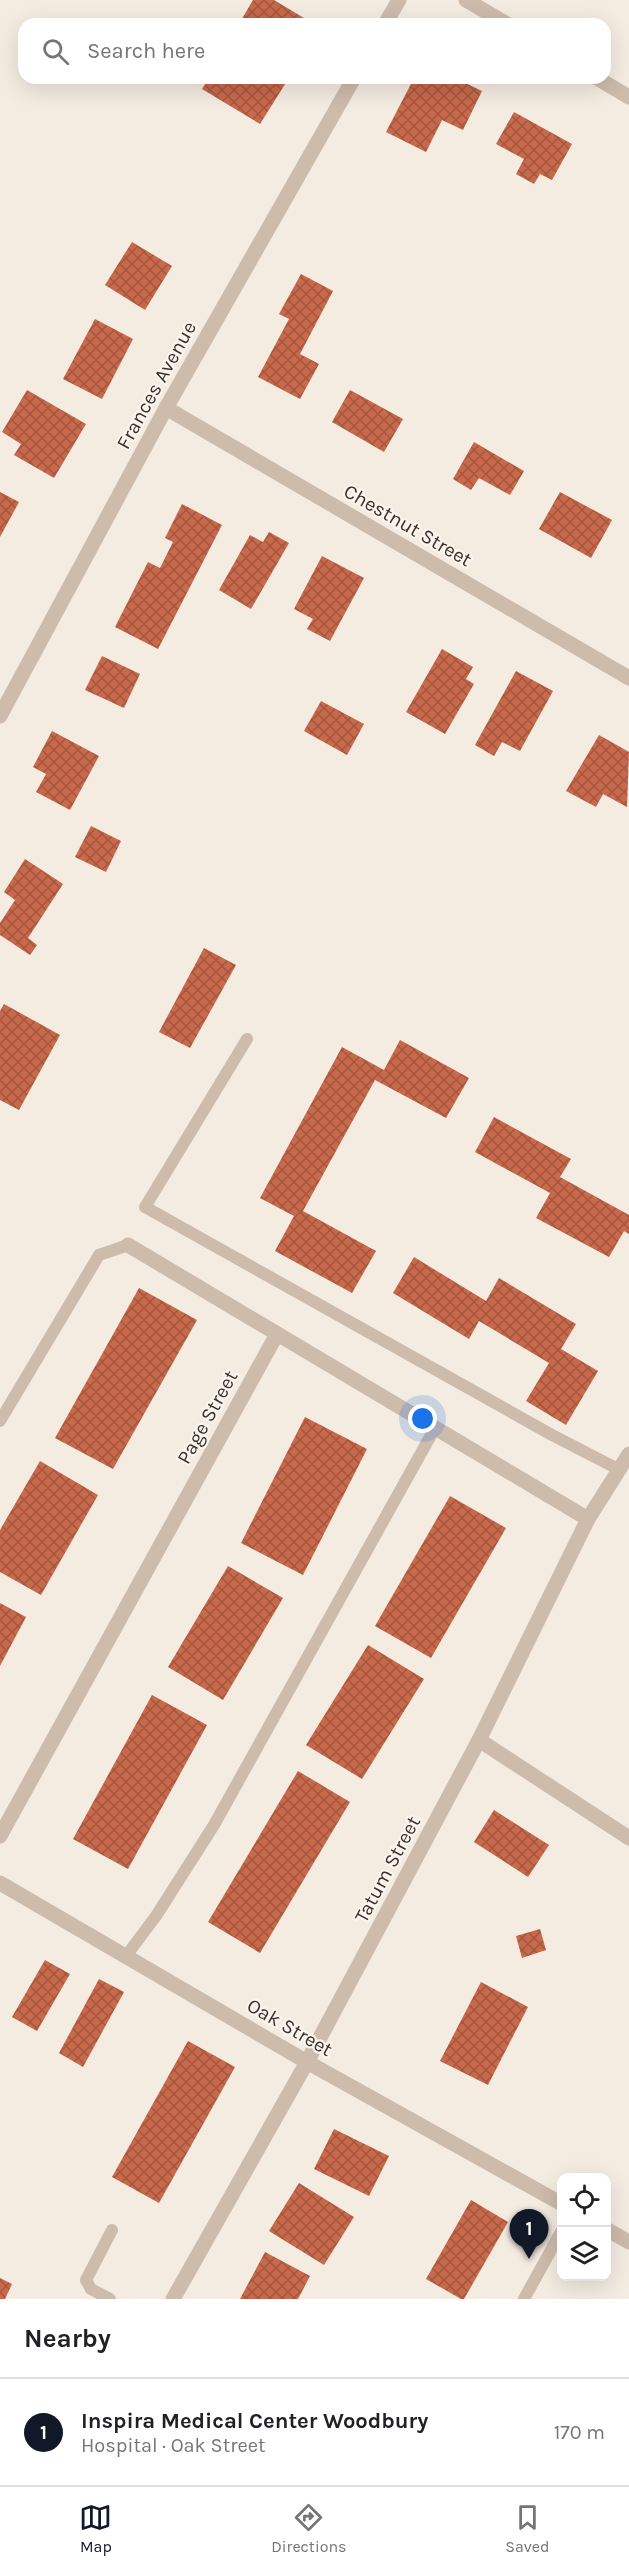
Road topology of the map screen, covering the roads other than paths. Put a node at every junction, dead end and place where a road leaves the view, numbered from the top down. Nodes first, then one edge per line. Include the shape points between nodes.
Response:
1 (399, 0) edge
2 (466, 0) edge
3 (388, 18) edge
4 (497, 18) edge
5 (351, 84) edge
6 (607, 84) edge
7 (629, 97) edge
8 (166, 408) junction
9 (629, 678) edge
10 (0, 716) edge
11 (247, 1039) dead end
12 (128, 1245) joint
13 (277, 1334) junction
14 (0, 1421) edge
15 (435, 1428) junction
16 (629, 1454) edge
17 (624, 1473) edge
18 (588, 1519) junction
19 (479, 1740) junction
20 (0, 1836) edge
21 (629, 1838) edge
22 (0, 1883) edge
23 (126, 1956) junction
24 (307, 2062) junction
25 (557, 2202) edge
26 (112, 2230) dead end
27 (611, 2232) edge
28 (557, 2237) edge
29 (629, 2242) edge
30 (110, 2299) edge
31 (173, 2299) edge
32 (524, 2299) edge

1 - 3 street
2 - 4 street
5 - 8 street, Frances Avenue
6 - 7 street
8 - 9 street, Chestnut Street
8 - 10 street, Frances Avenue
11 - 17 lane via 145,1207
12 - 13 street
12 - 14 lane via 99,1255
13 - 15 street
13 - 20 street, Page Street
15 - 18 street
15 - 23 lane via 214,1825
16 - 17 street, Tatum Street
17 - 18 street, Tatum Street
18 - 19 street, Tatum Street
19 - 21 street
19 - 24 street, Tatum Street
22 - 23 street, Oak Street
23 - 24 street, Oak Street
24 - 25 street, Oak Street
24 - 31 street, Tatum Street
26 - 30 lane via 86,2280 91,2289
27 - 29 street
28 - 32 lane

